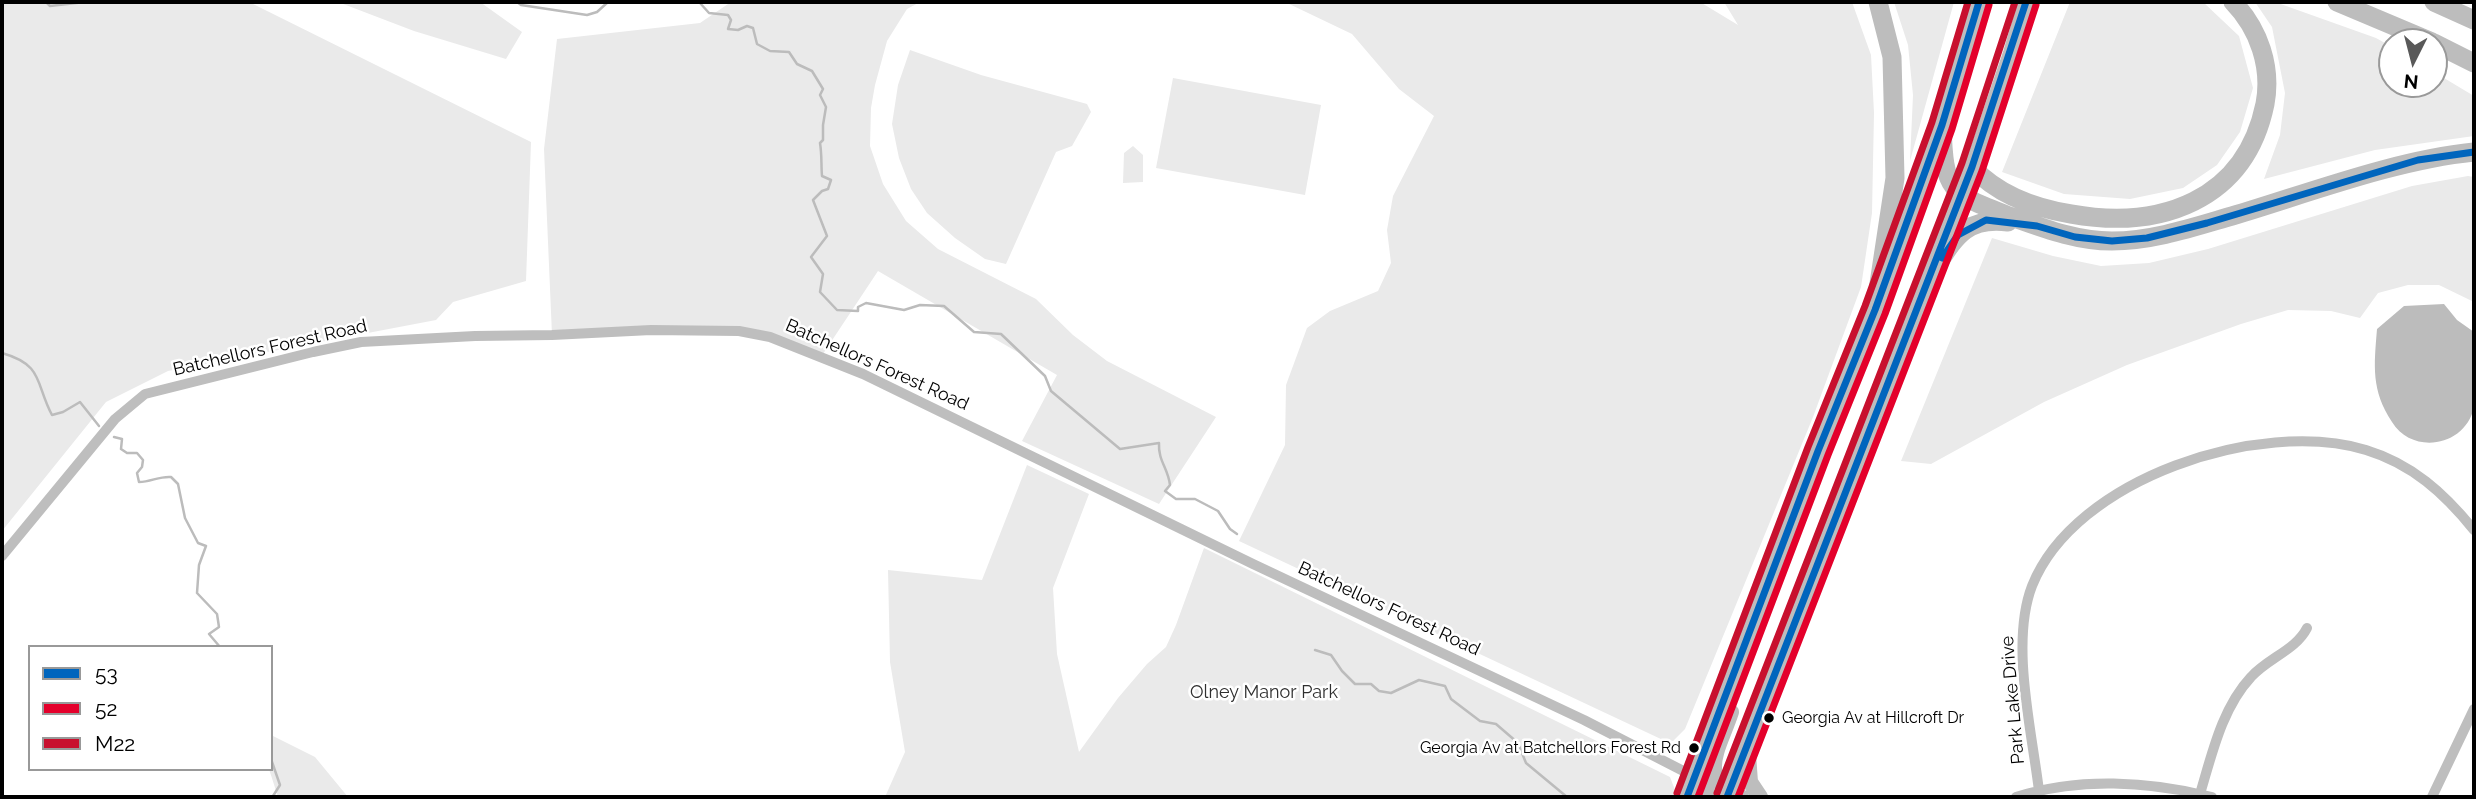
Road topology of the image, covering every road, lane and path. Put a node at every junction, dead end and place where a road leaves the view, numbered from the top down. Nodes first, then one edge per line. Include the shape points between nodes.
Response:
1 (1878, 2) edge
2 (1979, 2) edge
3 (2026, 2) edge
4 (2233, 2) edge
5 (2337, 2) edge
6 (2434, 2) edge
7 (2460, 2) edge
8 (2474, 8) edge
9 (2474, 20) edge
10 (2398, 28) edge
11 (2448, 50) edge
12 (2474, 63) edge
13 (1942, 125) junction
14 (2474, 152) edge
15 (1972, 167) junction
16 (1961, 196) junction
17 (2037, 226) junction
18 (1930, 276) junction
19 (1875, 310) junction
20 (2474, 530) edge
21 (2, 556) edge
22 (1759, 609) junction
23 (2307, 628) dead end
24 (2474, 709) edge
25 (1748, 745) junction
26 (1695, 777) junction
27 (2039, 791) junction
28 (2200, 794) junction
29 (1733, 796) edge
30 (1687, 797) edge
31 (1709, 797) edge
32 (1760, 797) edge
33 (2016, 797) edge
34 (2212, 797) edge
35 (2432, 797) edge

1 - 19 highway via 1892,57 1895,178
2 - 13 main road
3 - 15 main road
4 - 15 highway via 2266,62 2268,90 2249,152 2231,176 2207,194 2180,209 2140,218 2100,219 2007,195
5 - 10 highway
6 - 9 highway
7 - 8 highway
11 - 12 highway
13 - 16 highway via 1948,178
13 - 19 main road
14 - 17 highway via 2418,160 2147,238 2075,237
15 - 16 main road
16 - 17 highway
16 - 18 main road
17 - 18 highway via 1986,220 1975,224 1958,235
18 - 25 main road
19 - 22 main road
20 - 27 street, Park Lake Drive via 2442,493 2407,466 2326,441 2254,445 2208,456 2159,473 2107,500 2080,519 2053,548 2026,608 2022,653
21 - 26 street, Batchellors Forest Road via 115,419 145,394 361,342 651,330 739,331 770,337 863,374
22 - 26 main road
22 - 29 main road via 1713,766 1715,779
23 - 28 street via 2302,639 2253,674 2239,691
24 - 35 street
25 - 29 main road
25 - 32 main road via 1750,782
26 - 30 main road
26 - 31 main road
27 - 28 street via 2096,784
27 - 33 street
28 - 34 street

